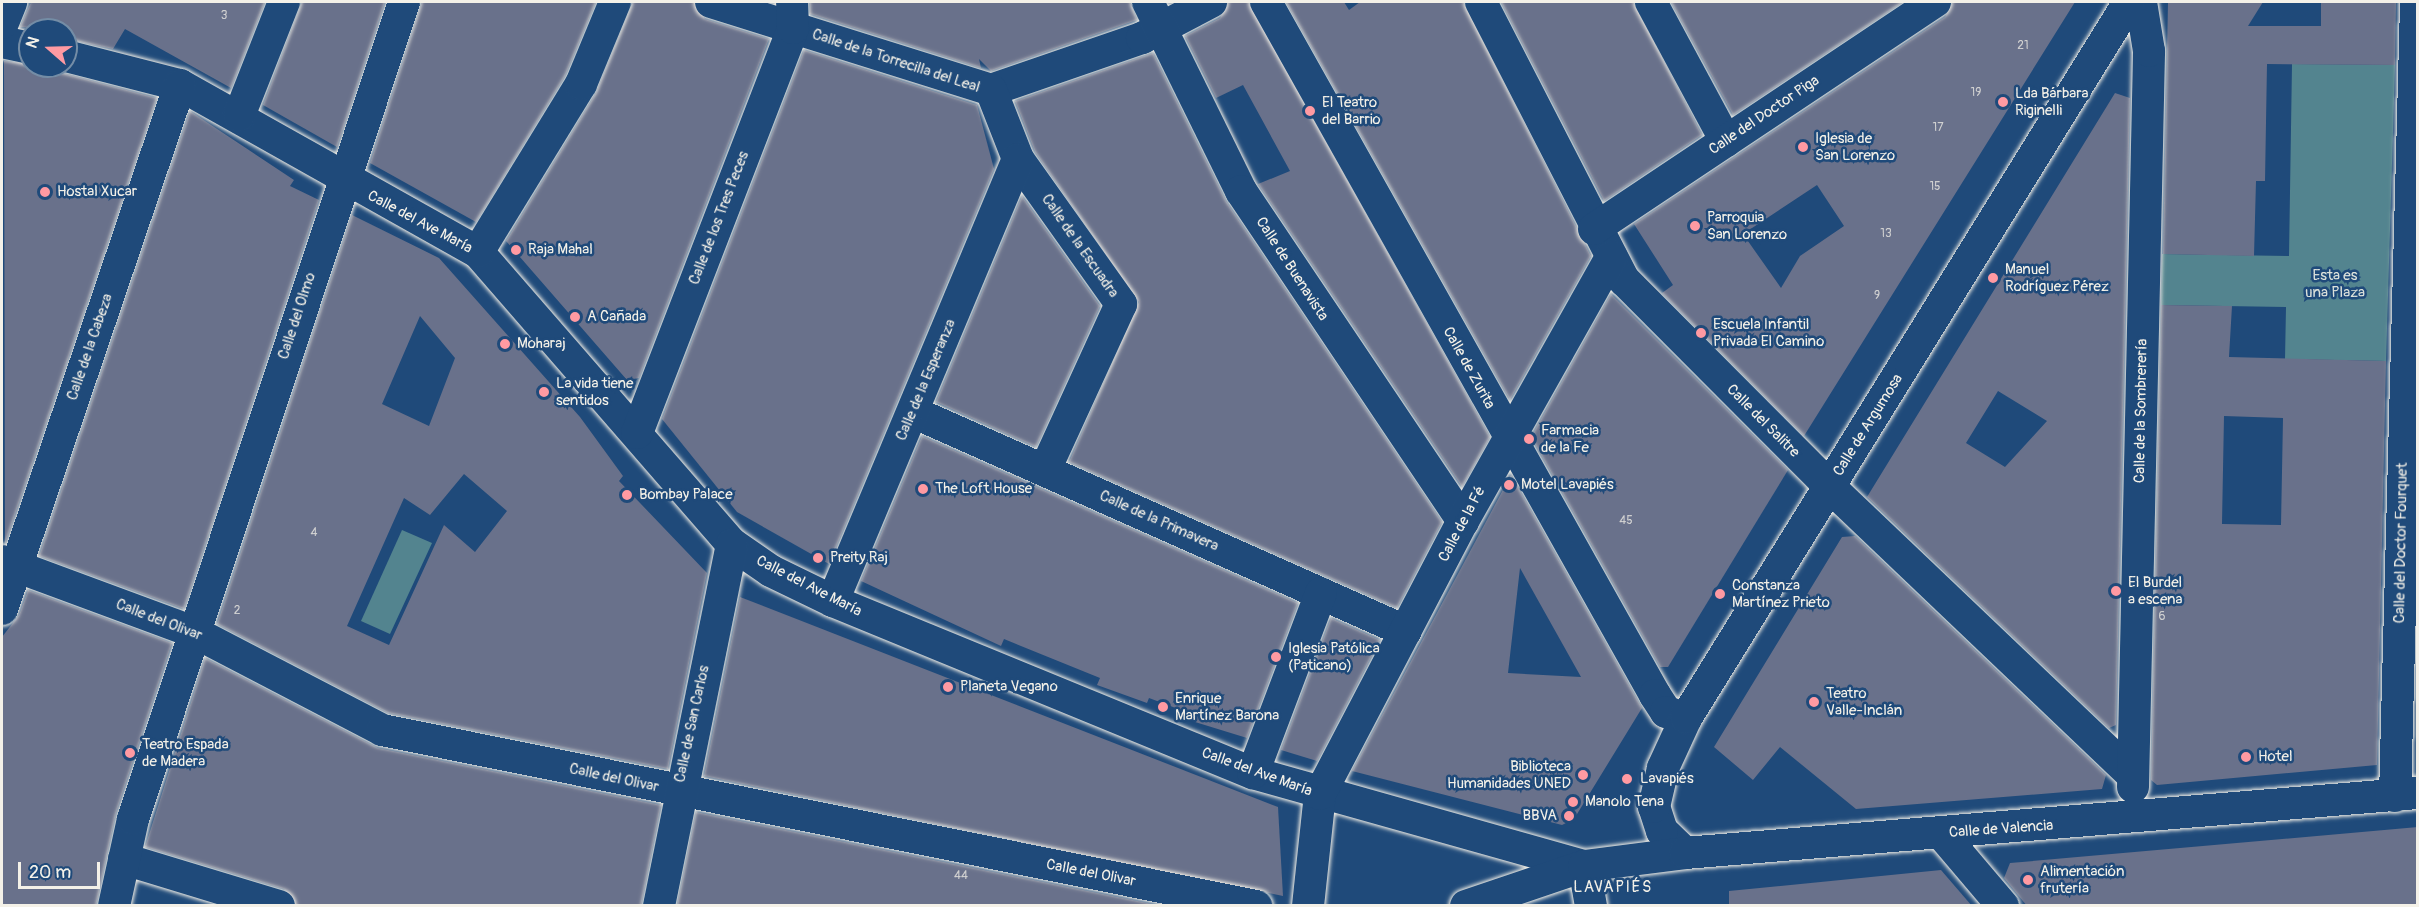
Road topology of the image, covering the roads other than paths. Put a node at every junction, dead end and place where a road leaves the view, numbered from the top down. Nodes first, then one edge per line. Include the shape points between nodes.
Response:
1 (10, 2) edge
2 (284, 2) edge
3 (404, 2) edge
4 (615, 2) edge
5 (711, 2) edge
6 (1211, 2) edge
7 (1266, 2) edge
8 (1481, 2) edge
9 (1651, 2) edge
10 (1935, 2) edge
11 (2129, 2) edge
12 (2141, 2) edge
13 (792, 15) edge
14 (1153, 15) edge
15 (2416, 18) edge
16 (2, 22) edge
17 (2, 42) edge
18 (18, 45) edge
19 (78, 59) edge
20 (180, 85) junction
21 (991, 90) junction
22 (239, 116) junction
23 (1726, 141) junction
24 (1018, 159) junction
25 (341, 179) junction
26 (1594, 230) junction
27 (478, 252) junction
28 (1611, 257) junction
29 (913, 412) junction
30 (637, 433) junction
31 (1508, 438) junction
32 (1045, 470) junction
33 (1830, 487) junction
34 (1463, 521) junction
35 (732, 544) junction
36 (8, 563) edge
37 (1321, 593) junction
38 (833, 601) junction
39 (2, 609) edge
40 (1405, 631) junction
41 (194, 632) junction
42 (1686, 718) junction
43 (1253, 773) junction
44 (2132, 775) junction
45 (678, 791) junction
46 (1320, 794) junction
47 (2406, 794) edge
48 (2135, 820) junction
49 (1941, 833) junction
50 (1685, 853) junction
51 (124, 859) junction
52 (1584, 866) junction
53 (114, 906) edge
54 (279, 906) edge
55 (659, 906) edge
56 (1256, 906) edge
57 (1308, 906) edge
58 (1466, 906) edge
59 (1591, 906) edge
60 (2002, 906) edge

1 - 16 street
2 - 22 street
3 - 25 street, Calle del Olmo
4 - 27 street via 581,84
5 - 13 street, Calle de la Torrecilla del Leal
6 - 14 street, Calle de la Torrecilla del Leal
7 - 31 street, Calle de Zurita
8 - 26 street, Calle del Salitre
9 - 23 street
10 - 23 street, Calle del Doctor Piga
11 - 33 street, Calle de Argumosa
12 - 44 street, Calle de la Sombrerería via 2150,51
13 - 21 street, Calle de la Torrecilla del Leal
13 - 30 street, Calle de los Tres Peces
14 - 21 street, Calle de la Torrecilla del Leal
14 - 34 street, Calle de Buenavista via 1241,191
15 - 47 street, Calle del Doctor Fourquet
17 - 18 street
19 - 20 street, Calle del Ave María
20 - 22 street, Calle del Ave María
20 - 36 street, Calle de la Cabeza
21 - 24 street, Calle de la Escuadra
22 - 25 street, Calle del Ave María
23 - 26 street, Calle del Doctor Piga
24 - 29 street, Calle de la Esperanza
24 - 32 street, Calle de la Escuadra via 1121,304
25 - 27 street, Calle del Ave María
25 - 41 street, Calle del Olmo
26 - 28 street, Calle del Salitre
27 - 30 street, Calle del Ave María
28 - 31 street, Calle de la Fé
28 - 33 street, Calle del Salitre via 1651,309
29 - 32 street, Calle de la Primavera
29 - 38 street, Calle de la Esperanza
30 - 35 street, Calle del Ave María
31 - 34 street, Calle de la Fé
31 - 42 street, Calle de Zurita via 1654,694 1666,712
32 - 37 street, Calle de la Primavera
33 - 42 street, Calle de Argumosa
33 - 44 street, Calle del Salitre
34 - 40 street, Calle de la Fé
35 - 38 street, Calle del Ave María
35 - 45 street, Calle de San Carlos
36 - 39 street, Calle de la Cabeza
36 - 41 street, Calle del Olivar
37 - 40 street, Calle de la Primavera
37 - 43 street
38 - 43 street, Calle del Ave María
40 - 46 street, Calle de la Fé
41 - 45 street, Calle del Olivar via 382,730
41 - 51 street, Calle del Olmo
42 - 50 street, Calle de Argumosa via 1663,768 1654,807 1662,831
43 - 46 street, Calle del Ave María
44 - 48 street, Calle de la Sombrerería
45 - 55 street, Calle de San Carlos
45 - 56 street, Calle del Olivar
46 - 52 street, Calle del Ave María
46 - 57 street
47 - 48 street, Calle de Valencia
48 - 49 street, Calle de Valencia
49 - 50 street, Calle de Valencia
49 - 60 street
50 - 52 street, Calle de Valencia
51 - 53 street, Calle del Olmo
51 - 54 street
52 - 58 street
52 - 59 street

